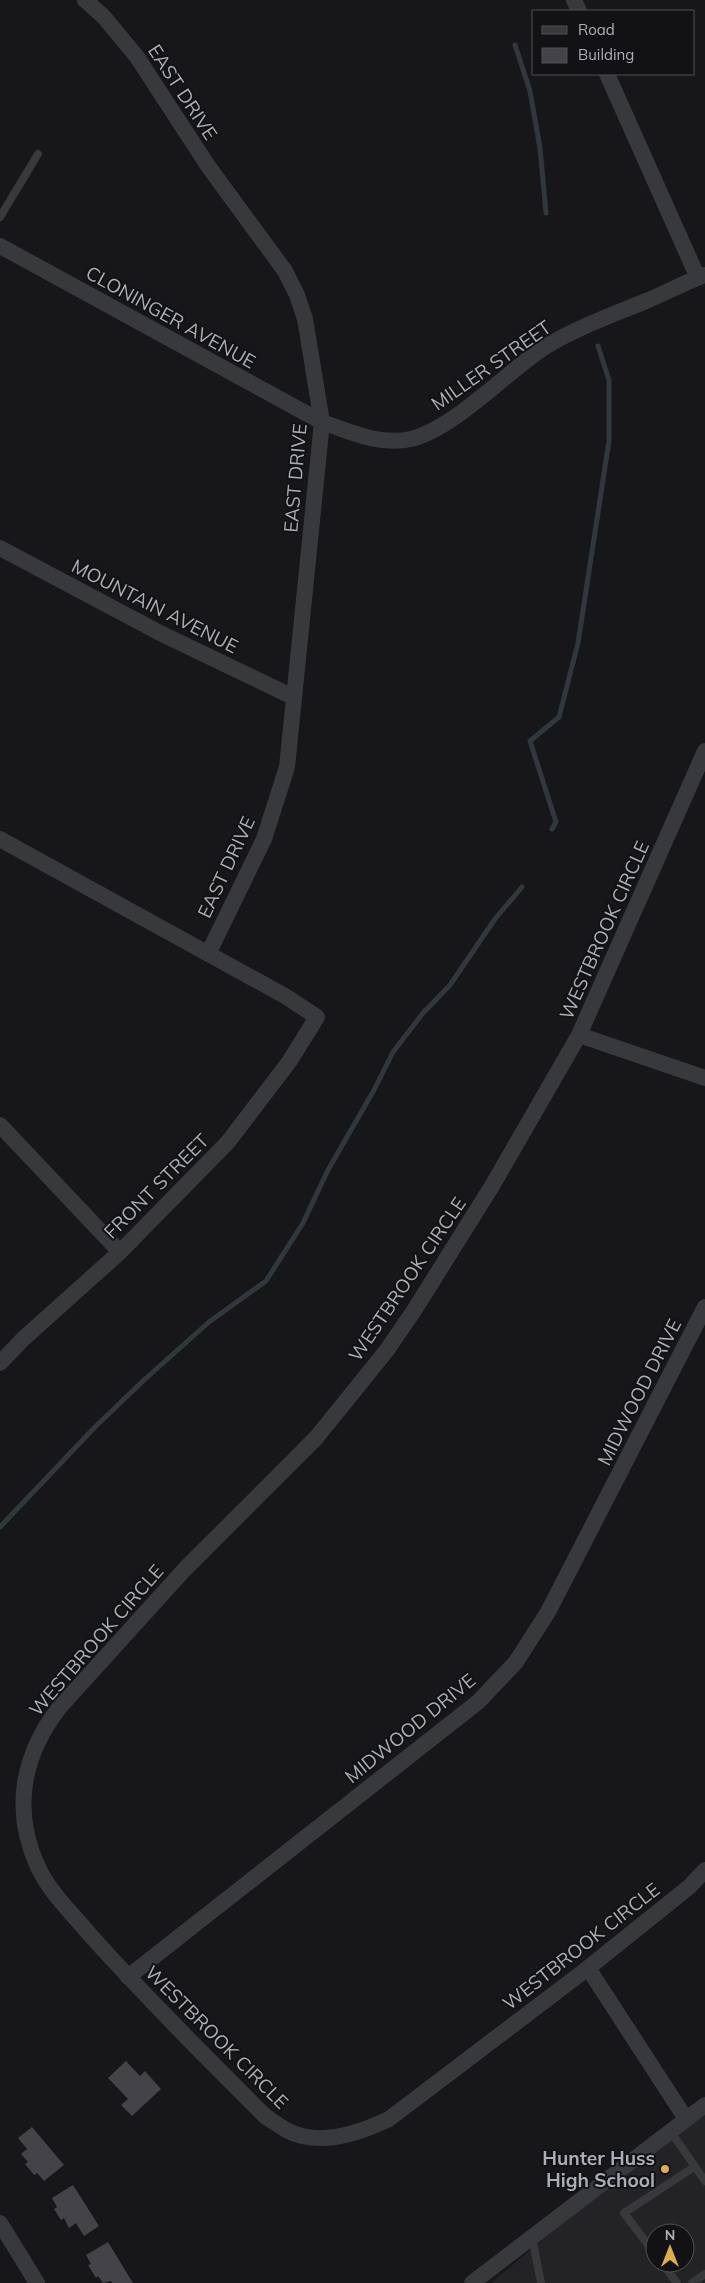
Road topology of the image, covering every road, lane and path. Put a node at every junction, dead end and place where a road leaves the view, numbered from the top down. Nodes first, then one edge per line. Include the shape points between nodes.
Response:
1 (85, 0) edge
2 (607, 75) edge
3 (38, 154) dead end
4 (0, 218) edge
5 (0, 246) edge
6 (702, 276) edge
7 (322, 422) junction
8 (0, 548) edge
9 (293, 697) junction
10 (705, 751) edge
11 (0, 839) edge
12 (208, 954) junction
13 (579, 1035) junction
14 (705, 1078) edge
15 (0, 1125) edge
16 (120, 1252) junction
17 (705, 1307) edge
18 (0, 1363) edge
19 (705, 1870) edge
20 (588, 1968) junction
21 (128, 1977) junction
22 (705, 2106) edge
23 (686, 2119) junction
24 (671, 2132) junction
25 (694, 2167) junction
26 (705, 2181) edge
27 (1, 2225) edge
28 (532, 2237) junction
29 (645, 2241) edge
30 (705, 2274) edge
31 (37, 2283) edge
32 (472, 2283) edge
33 (541, 2283) edge
34 (692, 2283) edge

1 - 7 street, EAST DRIVE via 138,57 208,166 285,271 305,320
2 - 6 street
3 - 4 lane
5 - 7 street, CLONINGER AVENUE
6 - 7 street, MILLER STREET via 548,345 458,414 411,439 384,441
7 - 9 street, EAST DRIVE
8 - 9 street, MOUNTAIN AVENUE via 160,634
9 - 12 street, EAST DRIVE via 287,767 264,838
10 - 13 street, WESTBROOK CIRCLE
11 - 12 street
12 - 16 street, FRONT STREET via 318,1016 289,1062 228,1142
13 - 14 street
13 - 21 street, WESTBROOK CIRCLE via 492,1186 387,1350 316,1438 185,1569 59,1708 39,1738 25,1772 22,1795 35,1861 50,1889
15 - 16 street
16 - 18 street, FRONT STREET
17 - 21 street, MIDWOOD DRIVE via 548,1612 516,1662 478,1702
19 - 20 street, WESTBROOK CIRCLE via 689,1887
20 - 21 street, WESTBROOK CIRCLE via 389,2119 365,2130 322,2138 303,2137 285,2130 265,2116
20 - 23 street
22 - 23 street
23 - 24 street
24 - 25 lane
24 - 28 street
25 - 26 lane
25 - 29 lane via 624,2214
27 - 31 street
28 - 32 street
28 - 33 lane
30 - 34 lane

